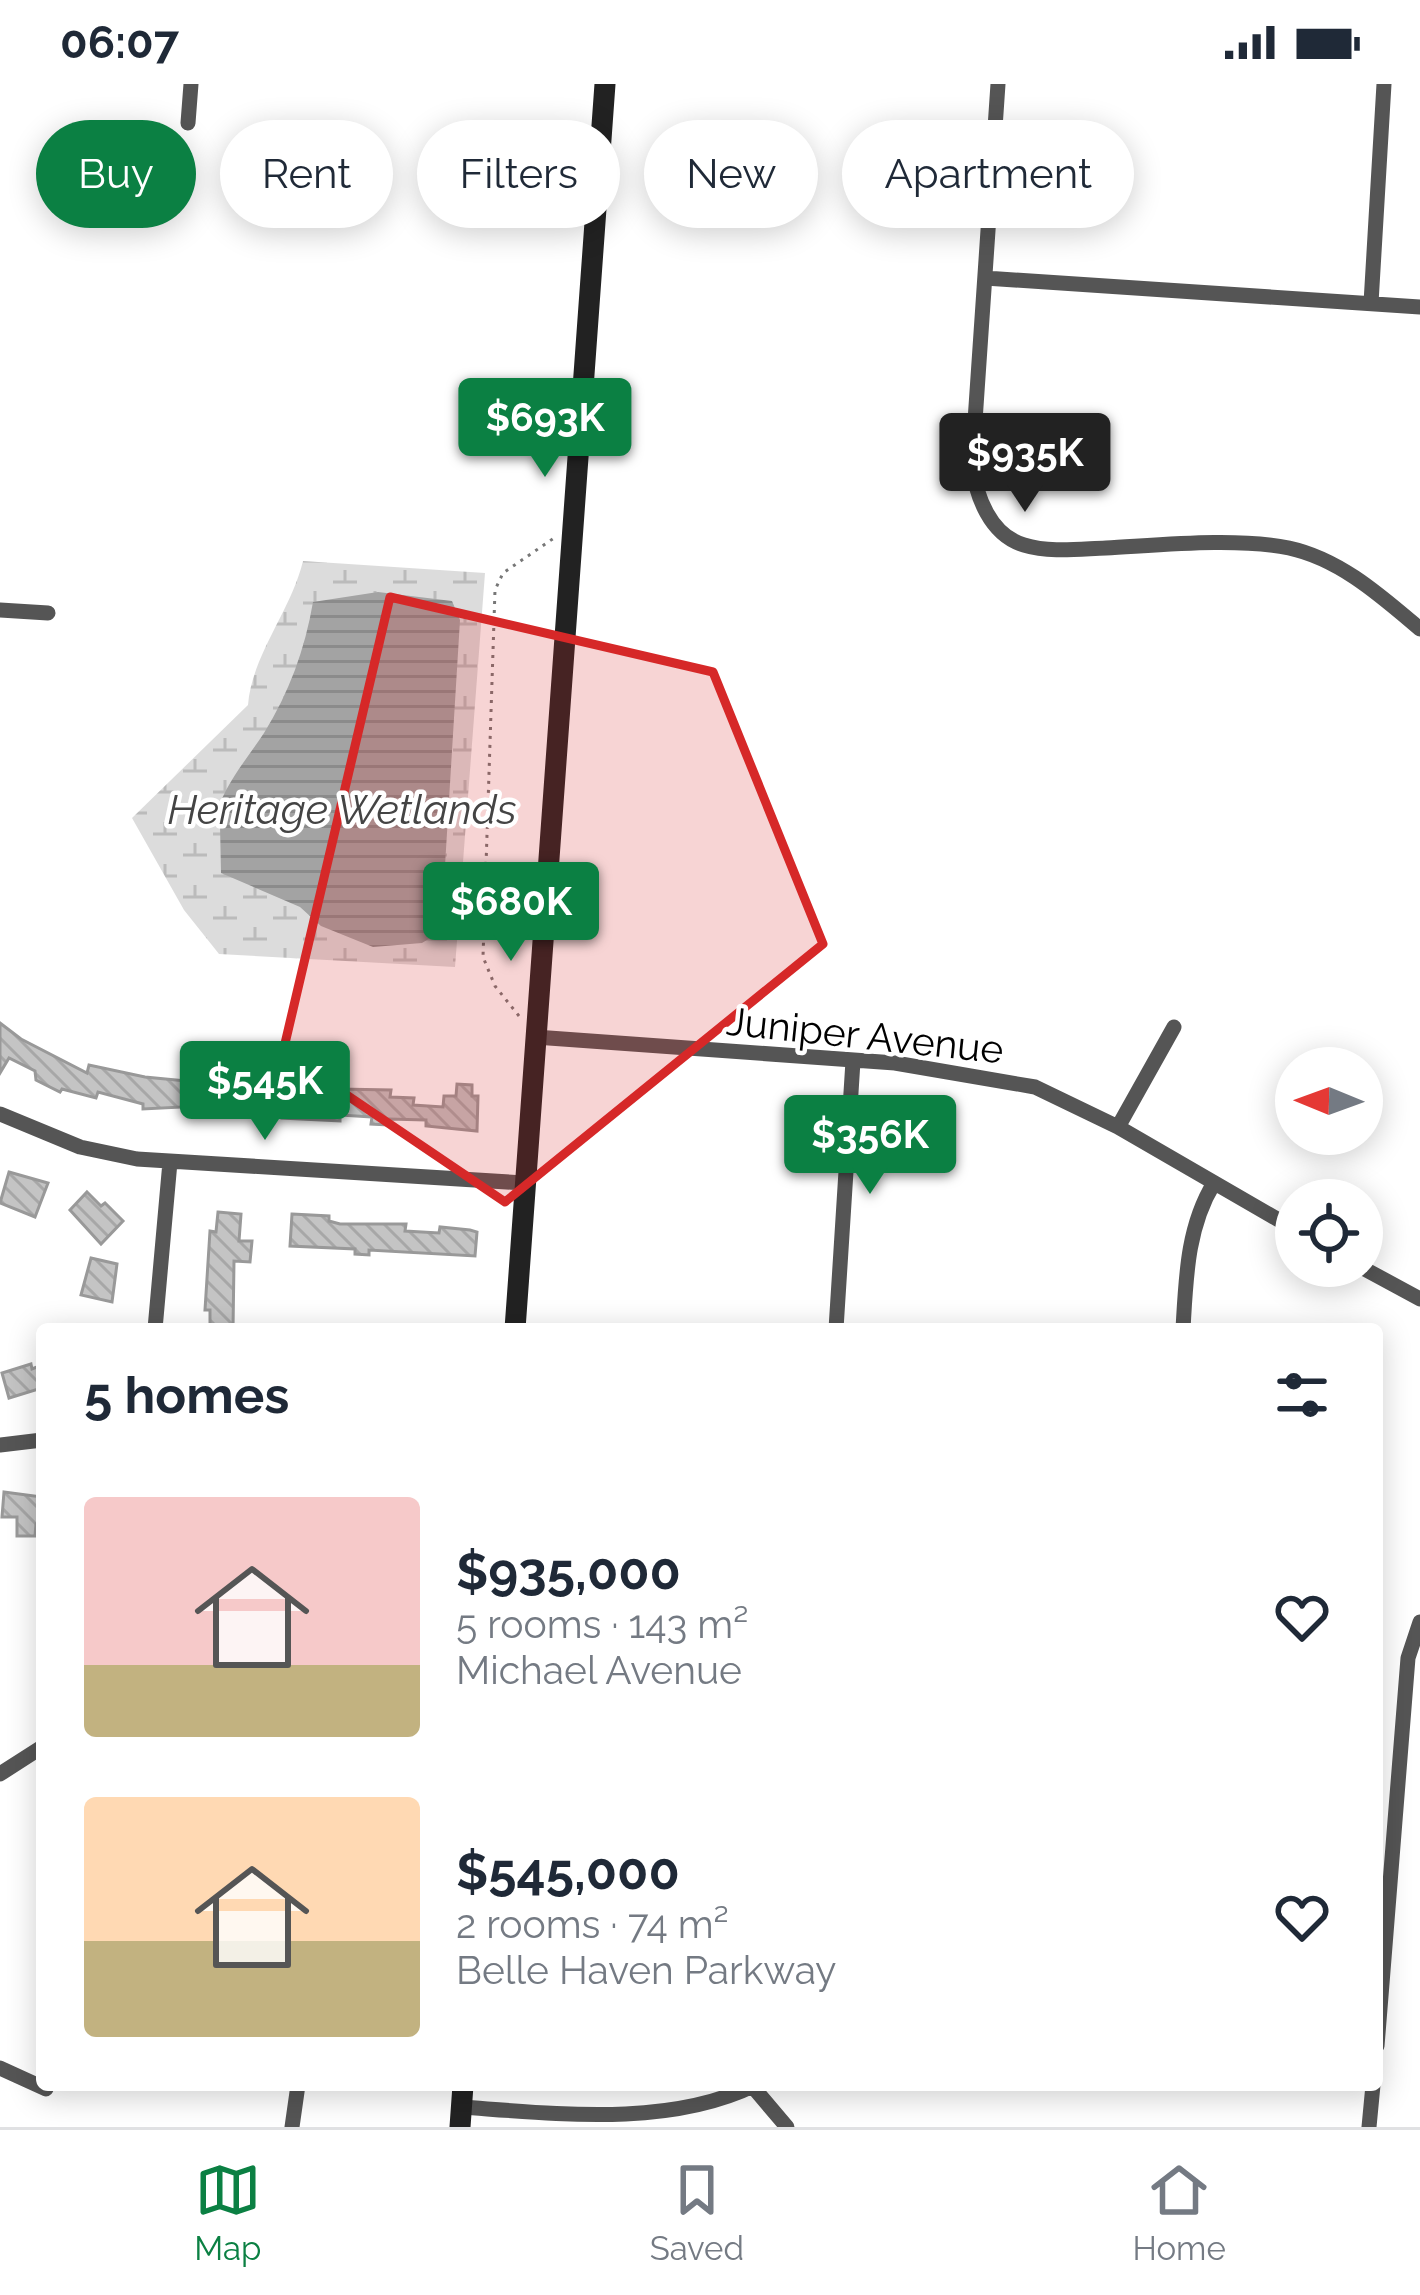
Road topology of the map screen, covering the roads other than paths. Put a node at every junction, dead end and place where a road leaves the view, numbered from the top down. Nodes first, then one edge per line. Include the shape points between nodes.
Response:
1 (190, 84) edge
2 (605, 84) edge
3 (998, 84) edge
4 (1384, 84) edge
5 (188, 120) edge
6 (985, 278) junction
7 (1370, 303) junction
8 (1420, 307) edge
9 (0, 610) edge
10 (48, 614) dead end
11 (1420, 628) edge
12 (1174, 1027) dead end
13 (535, 1036) junction
14 (853, 1061) junction
15 (0, 1114) edge
16 (1118, 1127) junction
17 (170, 1162) junction
18 (524, 1183) junction
19 (1214, 1183) junction
20 (1275, 1218) edge
21 (1383, 1279) edge
22 (1420, 1299) edge
23 (155, 1323) edge
24 (514, 1323) edge
25 (836, 1323) edge
26 (1184, 1323) edge
27 (36, 1441) edge
28 (0, 1445) edge
29 (1420, 1622) edge
30 (36, 1751) edge
31 (0, 1774) edge
32 (1383, 1930) edge
33 (0, 2068) edge
34 (36, 2084) edge
35 (297, 2091) edge
36 (745, 2091) edge
37 (758, 2091) edge
38 (1373, 2091) edge
39 (462, 2106) edge
40 (292, 2127) edge
41 (787, 2127) edge
42 (1370, 2127) edge

1 - 5 street
2 - 13 main road
3 - 6 street
4 - 7 street
6 - 7 street
6 - 11 street via 975,493 1019,544 1288,548 1334,565
7 - 8 street
9 - 10 street
12 - 16 street
13 - 14 street, Juniper Avenue
13 - 18 main road
14 - 16 street, Juniper Avenue via 1035,1087
14 - 25 street
15 - 17 street via 80,1147
16 - 19 street, Juniper Avenue
17 - 18 street
17 - 23 street
18 - 24 main road
19 - 20 street, Juniper Avenue
19 - 26 street via 1198,1208
21 - 22 street
27 - 28 street
29 - 32 street via 1408,1658
30 - 31 street
33 - 34 street
35 - 40 street
36 - 39 street via 665,2120
37 - 41 street
38 - 42 street

